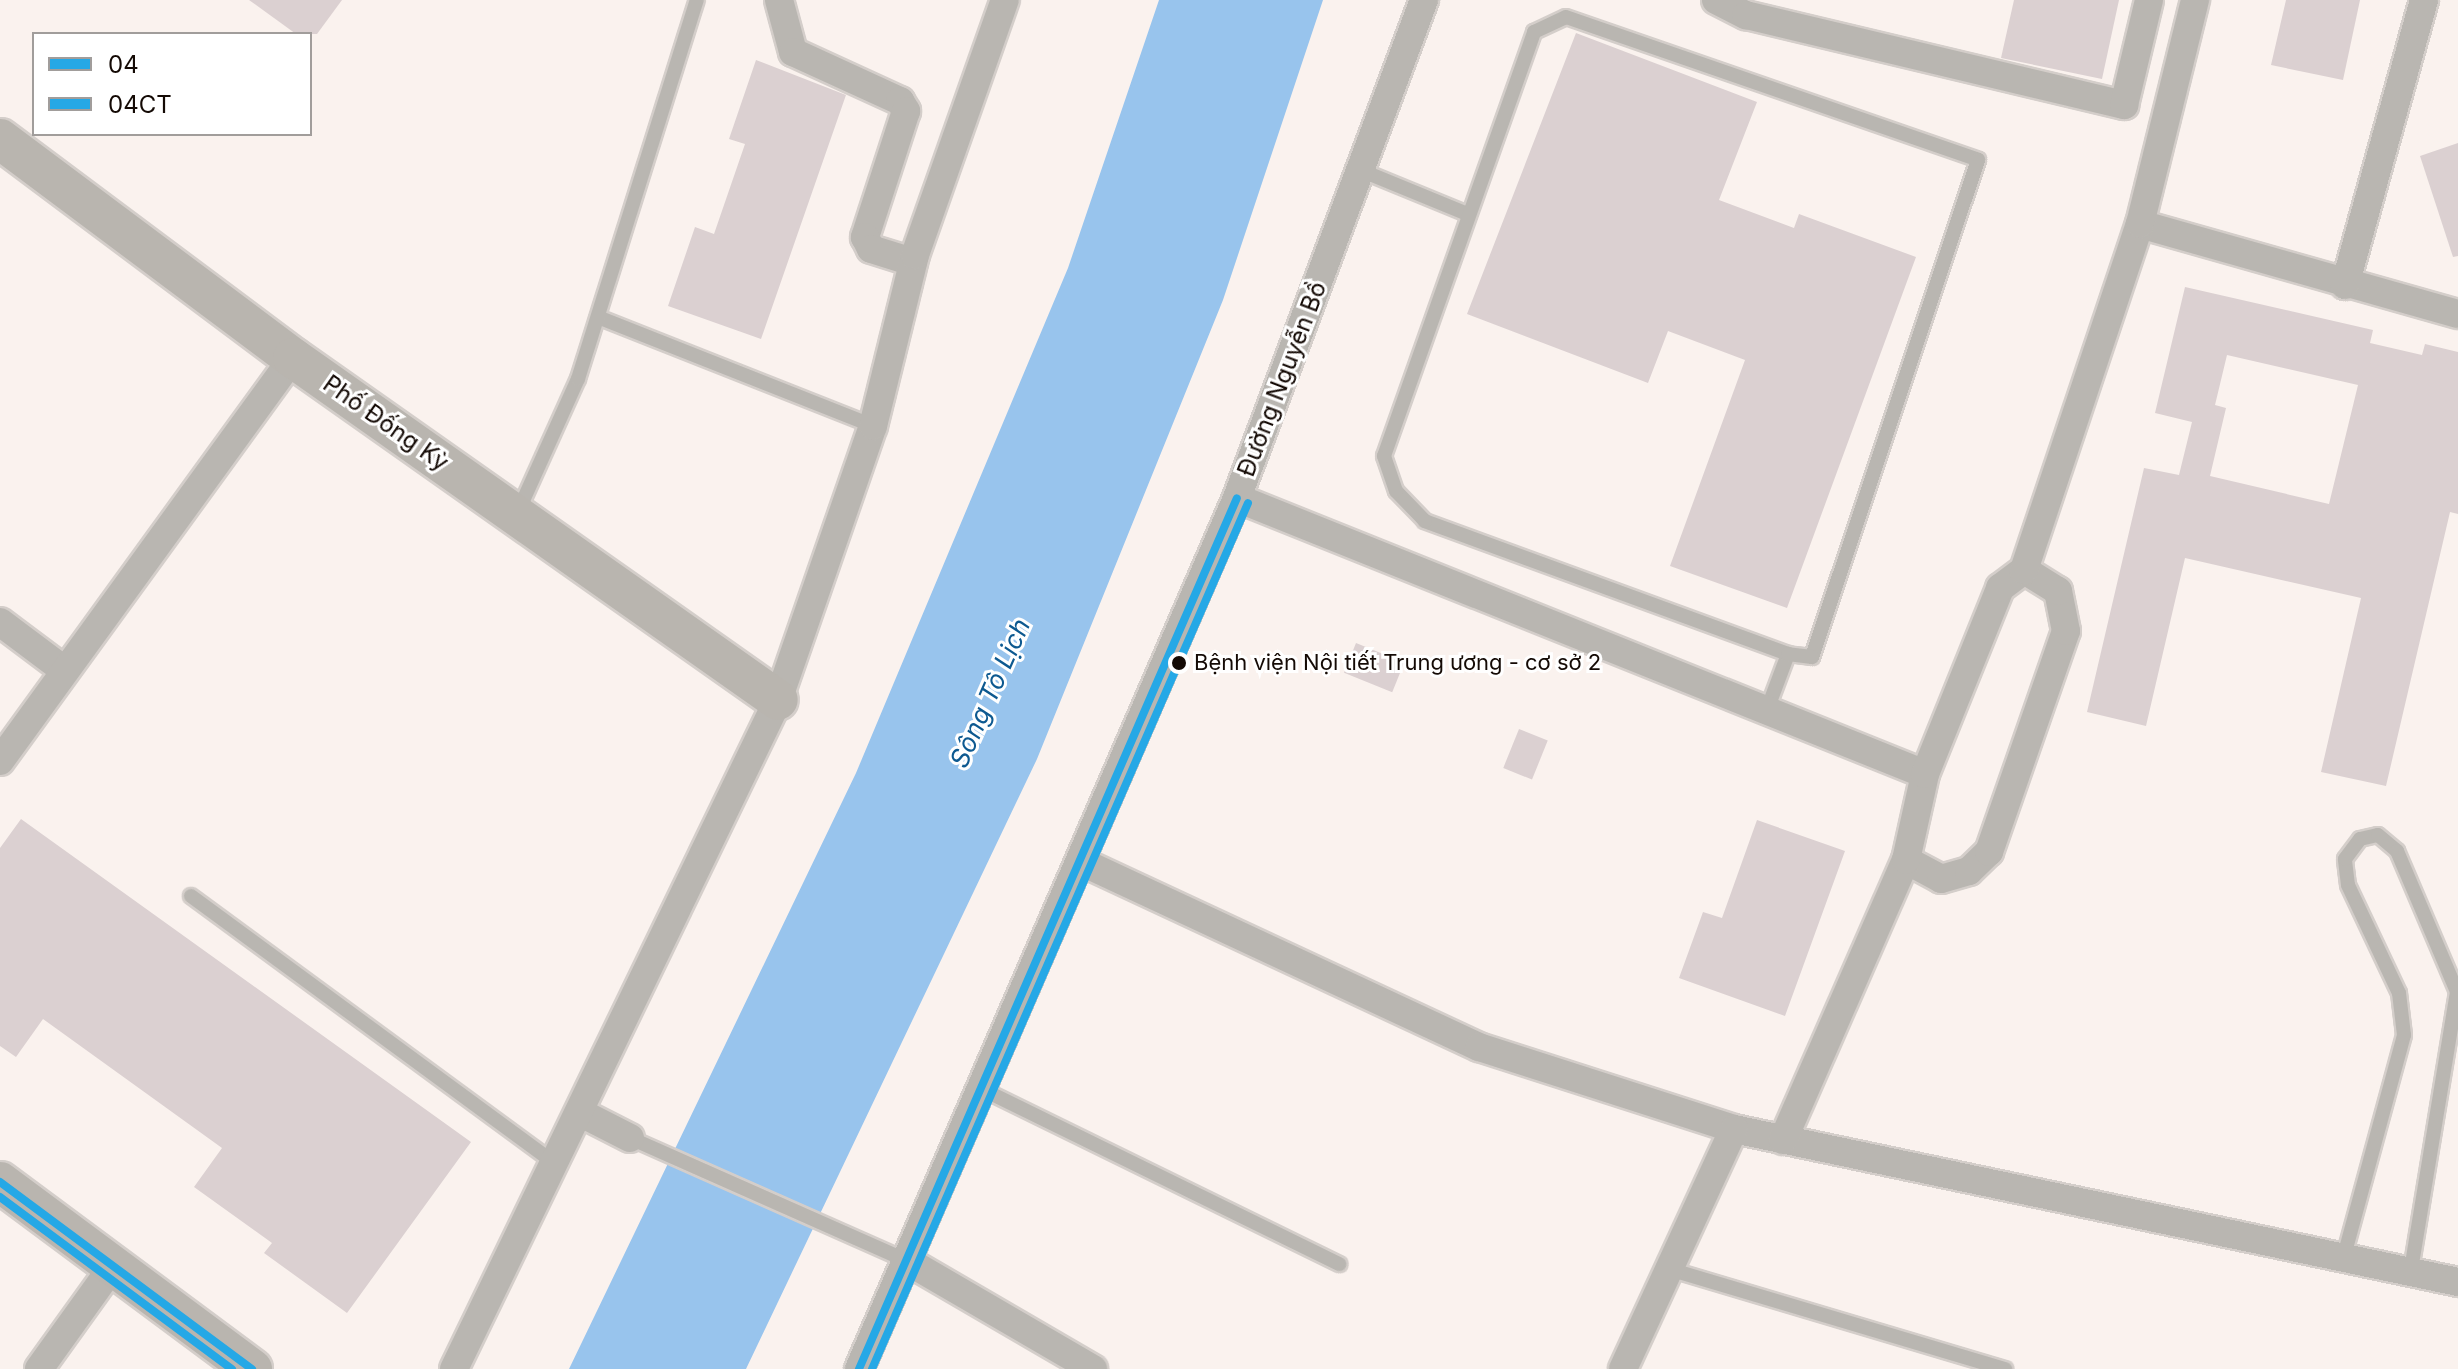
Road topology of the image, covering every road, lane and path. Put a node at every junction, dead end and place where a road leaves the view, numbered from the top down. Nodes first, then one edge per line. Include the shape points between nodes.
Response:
1 (697, 0) edge
2 (779, 0) edge
3 (1005, 0) edge
4 (1424, 0) edge
5 (1716, 0) edge
6 (2149, 0) edge
7 (2195, 0) edge
8 (2424, 0) edge
9 (1748, 7) edge
10 (0, 139) edge
11 (1360, 170) junction
12 (1465, 213) junction
13 (2140, 224) junction
14 (913, 262) junction
15 (2345, 285) junction
16 (2458, 314) edge
17 (598, 317) junction
18 (293, 358) junction
19 (873, 426) junction
20 (1237, 498) junction
21 (517, 515) junction
22 (2024, 570) junction
23 (0, 622) edge
24 (1788, 654) junction
25 (64, 670) junction
26 (778, 700) junction
27 (1767, 710) junction
28 (0, 761) edge
29 (1925, 774) junction
30 (1906, 860) junction
31 (1082, 862) junction
32 (191, 896) dead end
33 (982, 1089) junction
34 (581, 1113) junction
35 (1734, 1129) junction
36 (638, 1140) joint
37 (1783, 1140) junction
38 (557, 1164) junction
39 (0, 1182) edge
40 (2344, 1256) junction
41 (909, 1262) junction
42 (1339, 1264) dead end
43 (113, 1266) junction
44 (1669, 1269) junction
45 (2411, 1271) junction
46 (2458, 1282) edge
47 (39, 1369) edge
48 (252, 1369) edge
49 (454, 1369) edge
50 (859, 1369) edge
51 (1093, 1369) edge
52 (1623, 1369) edge
53 (2005, 1369) edge

1 - 17 lane
2 - 14 street via 793,52 900,101 906,111 865,237 871,249
3 - 14 street
4 - 11 street, Đường Nguyễn Bồ
5 - 9 street
6 - 9 street via 2124,105
7 - 13 street
8 - 15 street
10 - 18 street, Phố Đống Kỳ
11 - 12 lane
11 - 20 street, Đường Nguyễn Bồ
12 - 24 lane via 1384,456 1396,491 1425,521
12 - 24 lane via 1534,32 1566,17 1978,160 1812,657
13 - 15 street
13 - 22 street
14 - 19 street
15 - 16 street
17 - 19 lane
17 - 21 lane
18 - 21 street, Phố Đống Kỳ
18 - 25 street
19 - 26 street
20 - 27 street
20 - 31 street, Đường Nguyễn Bồ
21 - 26 street, Phố Đống Kỳ
22 - 29 street via 2000,588
22 - 30 street via 2058,591 2066,631 1989,852 1969,871 1941,879
23 - 25 street
24 - 27 lane
25 - 28 street
26 - 34 street
27 - 29 street
29 - 30 street
30 - 37 street
31 - 33 street, Đường Nguyễn Bồ
31 - 35 street via 1479,1047
32 - 38 lane
33 - 41 street, Đường Nguyễn Bồ
33 - 42 lane
34 - 36 street
34 - 38 street
35 - 37 street
35 - 44 street
36 - 41 lane via 843,1237
37 - 40 street
38 - 49 street
39 - 43 street
40 - 45 street
40 - 45 lane via 2404,1035 2399,993 2348,885 2345,859 2360,839 2378,835 2397,851 2457,992
41 - 50 street, Đường Nguyễn Bồ
41 - 51 street
43 - 47 street
43 - 48 street
44 - 52 street
44 - 53 lane
45 - 46 street

